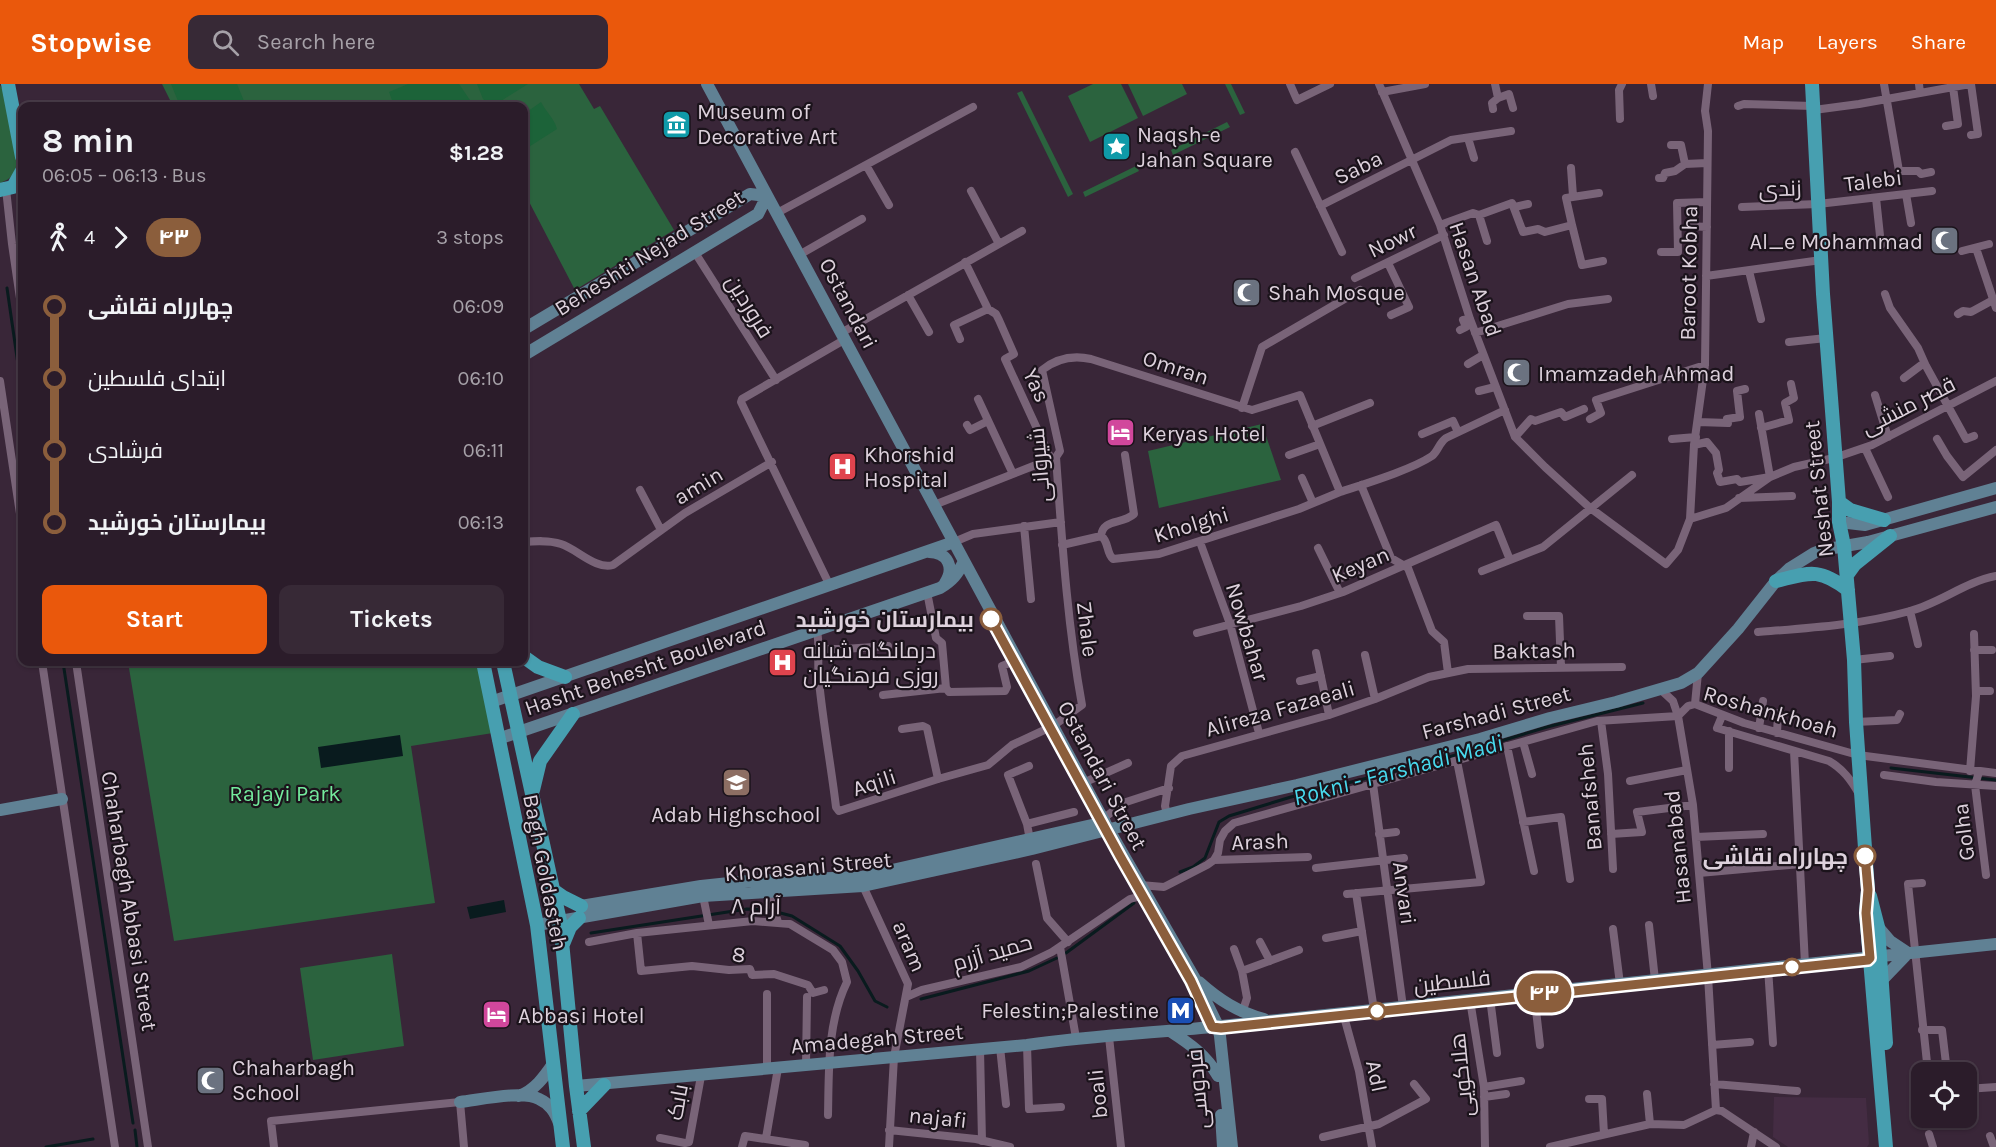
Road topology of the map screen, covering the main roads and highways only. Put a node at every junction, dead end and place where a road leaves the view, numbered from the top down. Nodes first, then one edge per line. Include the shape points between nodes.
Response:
1 (707, 84) edge
2 (1812, 84) edge
3 (8, 87) edge
4 (18, 136) edge
5 (767, 196) junction
6 (528, 327) edge
7 (528, 353) edge
8 (1996, 488) edge
9 (1839, 502) junction
10 (1996, 507) edge
11 (1884, 520) junction
12 (1839, 522) junction
13 (1865, 525) junction
14 (1890, 536) junction
15 (954, 542) junction
16 (1868, 542) junction
17 (1844, 546) junction
18 (926, 553) junction
19 (964, 561) junction
20 (1847, 575) junction
21 (1776, 581) junction
22 (940, 588) junction
23 (1848, 590) junction
24 (528, 660) edge
25 (484, 666) edge
26 (504, 666) edge
27 (565, 677) junction
28 (510, 696) junction
29 (491, 702) junction
30 (573, 714) junction
31 (518, 734) junction
32 (498, 739) junction
33 (532, 792) junction
34 (62, 799) road end
35 (0, 810) edge
36 (1105, 824) junction
37 (925, 869) junction
38 (553, 890) junction
39 (1868, 890) junction
40 (583, 909) junction
41 (560, 921) junction
42 (537, 925) junction
43 (1878, 927) junction
44 (562, 946) junction
45 (1996, 946) edge
46 (1912, 953) junction
47 (1875, 957) junction
48 (1195, 979) junction
49 (1882, 980) junction
50 (1271, 1021) junction
51 (1215, 1027) junction
52 (1170, 1031) junction
53 (554, 1064) junction
54 (1218, 1076) junction
55 (604, 1085) junction
56 (576, 1086) junction
57 (557, 1091) junction
58 (518, 1096) junction
59 (460, 1102) road end
60 (580, 1116) junction
61 (561, 1127) junction
62 (563, 1147) edge
63 (584, 1147) edge
64 (1223, 1147) edge
65 (1232, 1147) edge
66 (1886, 1147) edge
67 (1894, 1147) edge

1 - 5 main road, Ostandari
2 - 9 main road, Neshat Street
3 - 4 main road
5 - 6 main road, Beheshti Nejad Street via 750,194
5 - 7 main road, Beheshti Nejad Street via 758,214
5 - 15 main road, Ostandari
8 - 11 main road
9 - 11 main road via 1850,510
9 - 12 main road, Neshat Street
10 - 14 main road, Farshadi Street
11 - 13 main road
12 - 13 main road
12 - 17 main road, Neshat Street
13 - 16 main road via 1860,535
14 - 16 main road, Farshadi Street
14 - 20 main road via 1866,553
15 - 18 main road, Hasht Behesht Boulevard
15 - 19 main road, Ostandari Street
16 - 17 main road, Farshadi Street
17 - 20 main road, Neshat Street
17 - 21 main road, Farshadi Street via 1814,553
18 - 22 main road via 940,553 950,563 949,576
18 - 27 main road, Hasht Behesht Boulevard
19 - 22 main road, Hasht Behesht Boulevard via 952,581
19 - 36 main road, Ostandari Street
20 - 23 main road, Neshat Street
21 - 23 main road via 1812,573 1829,577
21 - 36 main road, Farshadi Street via 1698,673 1681,683 1298,785
22 - 30 main road, Hasht Behesht Boulevard
23 - 39 main road, Neshat Street
24 - 27 main road via 538,668
25 - 29 main road, Bagh Goldasteh
26 - 28 main road, Bagh Goldasteh
27 - 28 main road, Hasht Behesht Boulevard
28 - 29 main road, Hasht Behesht Boulevard
28 - 31 main road, Bagh Goldasteh
29 - 32 main road, Bagh Goldasteh
30 - 31 main road, Hasht Behesht Boulevard
30 - 33 main road via 540,760
31 - 32 main road, Hasht Behesht Boulevard
31 - 33 main road, Bagh Goldasteh
32 - 42 main road, Bagh Goldasteh
33 - 38 main road, Bagh Goldasteh
34 - 35 main road
36 - 37 main road, Khorasani Street
36 - 37 main road, Khorasani Street
36 - 48 main road, Ostandari Street
37 - 40 main road, Khorasani Street via 861,877 700,886
37 - 40 main road, Khorasani Street via 864,886 703,896
38 - 40 main road
38 - 41 main road, Bagh Goldasteh
39 - 43 main road
39 - 47 main road via 1866,913
40 - 41 main road
40 - 44 main road
41 - 42 main road
41 - 44 main road, Bagh Goldasteh
42 - 53 main road, Bagh Goldasteh
43 - 46 main road via 1890,941
43 - 47 main road
44 - 56 main road, Bagh Goldasteh
45 - 46 main road, فلسطین
46 - 47 main road, فلسطین
46 - 49 main road
47 - 49 main road
47 - 50 main road, فلسطین
47 - 66 main road
48 - 50 main road via 1242,1013
48 - 51 main road, Ostandari Street
49 - 67 main road
50 - 51 main road, فلسطین
51 - 52 main road, Amadegah Street
51 - 54 main road, فردوسی
51 - 65 main road via 1226,1073
52 - 54 main road via 1203,1055
52 - 55 main road, Amadegah Street
53 - 57 main road, Bagh Goldasteh
53 - 58 main road via 528,1093
54 - 64 main road, فردوسی
55 - 56 main road, Amadegah Street
55 - 60 main road
56 - 57 main road
56 - 60 main road, Bagh Goldasteh
57 - 61 main road, Bagh Goldasteh
58 - 59 main road
58 - 61 main road via 536,1097 549,1105
60 - 61 main road via 566,1117
60 - 63 main road, Bagh Goldasteh
61 - 62 main road, Bagh Goldasteh

